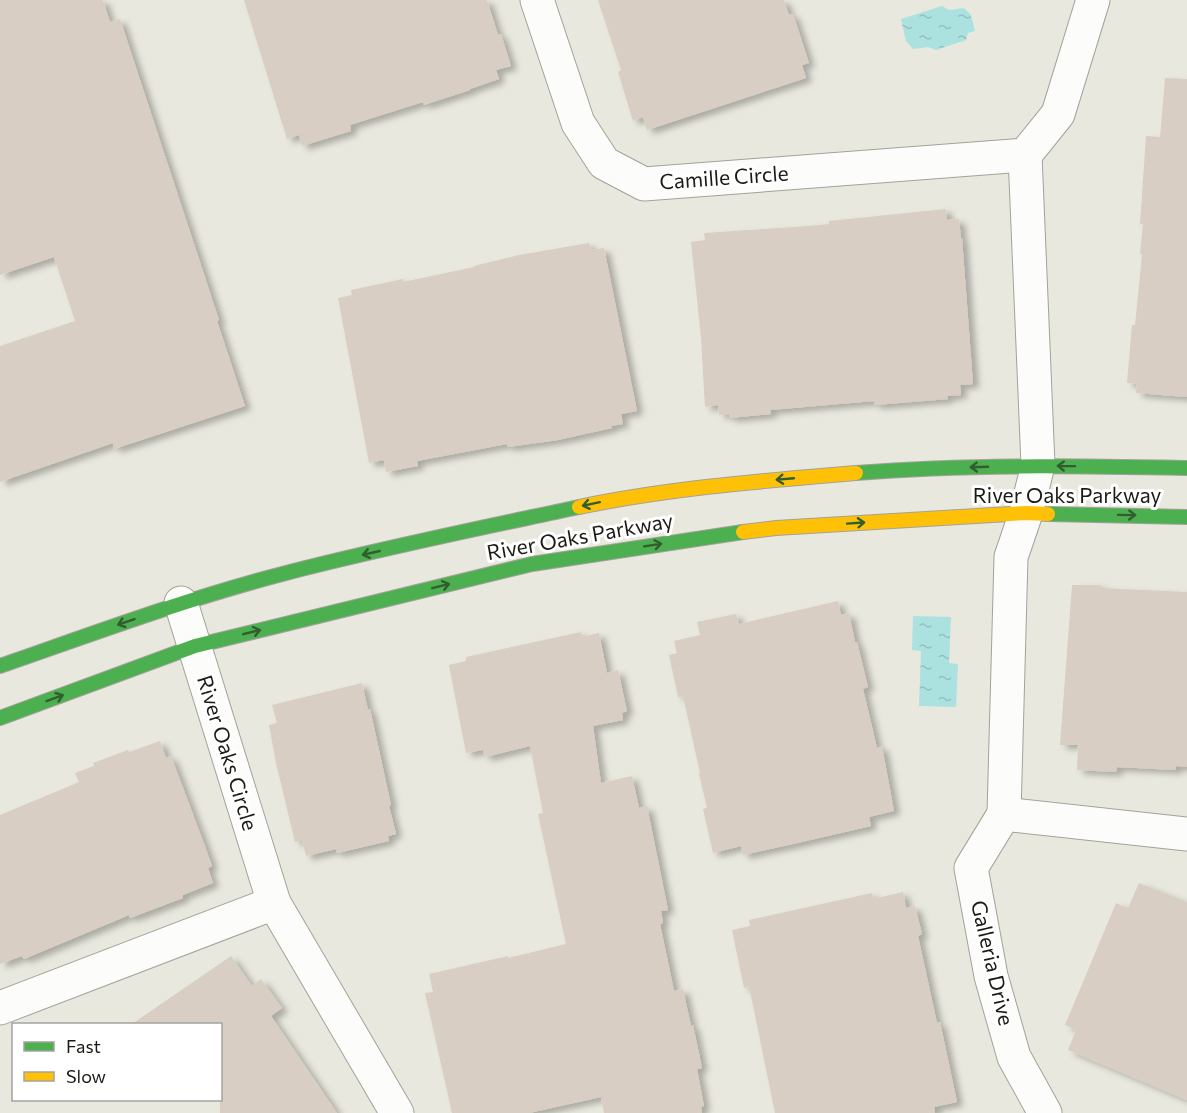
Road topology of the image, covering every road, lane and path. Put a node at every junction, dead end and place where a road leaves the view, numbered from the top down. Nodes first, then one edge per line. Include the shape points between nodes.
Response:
1 (537, 0) edge
2 (1093, 0) edge
3 (1025, 155) junction
4 (1038, 465) junction
5 (1187, 468) edge
6 (1026, 513) junction
7 (1187, 518) edge
8 (181, 603) junction
9 (195, 646) junction
10 (0, 666) edge
11 (0, 718) edge
12 (1004, 814) junction
13 (1187, 834) edge
14 (274, 903) junction
15 (0, 1008) edge
16 (397, 1113) edge
17 (1045, 1113) edge

1 - 3 street, Camille Circle via 578,123 604,163 644,184
2 - 3 street via 1058,114
3 - 4 street
5 -> 4 street, River Oaks Parkway
4 - 6 street
4 -> 8 street, River Oaks Parkway via 909,469 759,481 624,498 428,539
6 -> 7 street, River Oaks Parkway
9 -> 6 street, River Oaks Parkway via 543,562 776,528
6 - 12 street, Galleria Drive via 1011,557
8 - 9 street, River Oaks Circle
8 -> 10 street, River Oaks Parkway
11 -> 9 street, River Oaks Parkway
9 - 14 street, River Oaks Circle
12 - 13 street
12 - 17 street, Galleria Drive via 971,868 991,976 1014,1057
14 - 15 street
14 - 16 street, River Oaks Circle

